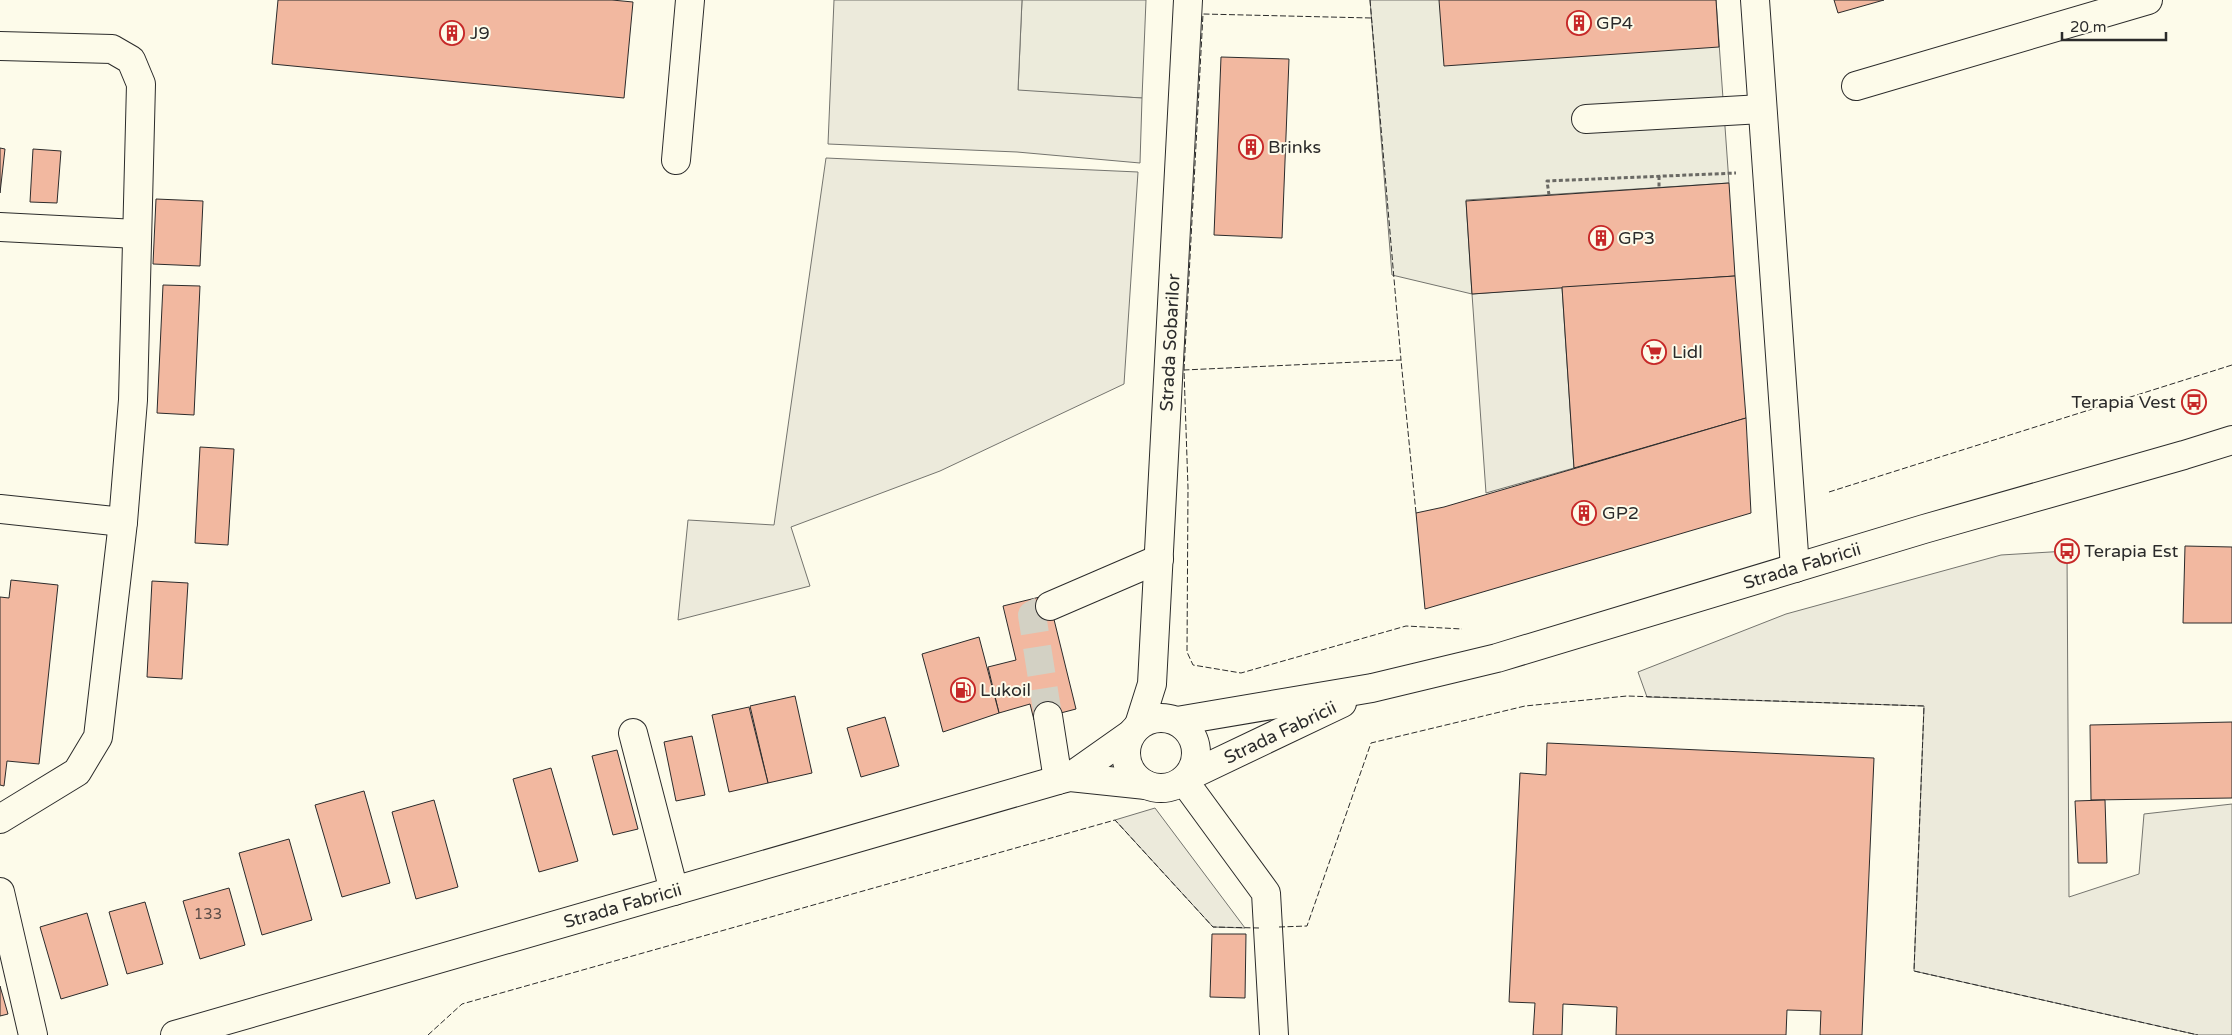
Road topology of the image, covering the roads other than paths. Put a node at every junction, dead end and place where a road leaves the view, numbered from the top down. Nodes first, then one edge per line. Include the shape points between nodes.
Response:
1 (690, 0) edge
2 (1188, 0) edge
3 (1755, 0) edge
4 (2148, 0) edge
5 (0, 46) edge
6 (1856, 86) dead end
7 (1762, 109) junction
8 (1586, 119) dead end
9 (676, 160) dead end
10 (0, 228) edge
11 (137, 234) junction
12 (2232, 440) edge
13 (0, 509) edge
14 (123, 522) junction
15 (1159, 559) junction
16 (1795, 568) junction
17 (1050, 606) tunnel mouth
18 (1372, 688) junction
19 (1048, 716) tunnel mouth
20 (1152, 724) junction
21 (633, 733) dead end
22 (1064, 778) junction
23 (1186, 778) junction
24 (1146, 785) junction
25 (0, 819) edge
26 (674, 891) junction
27 (0, 892) edge
28 (33, 1035) edge
29 (175, 1035) edge
30 (1274, 1035) edge

1 - 9 main road
2 - 15 main road, Strada Sobarilor
3 - 7 main road
4 - 6 main road
5 - 11 main road via 112,49 131,60 140,84
7 - 8 main road
7 - 16 main road
10 - 11 main road
11 - 14 main road via 132,400
12 - 16 main road, Strada Fabricii
13 - 14 main road
14 - 25 main road via 98,737 77,772
15 - 17 main road
15 - 20 main road, Strada Sobarilor
16 - 18 main road, Strada Fabricii via 1497,658
18 - 20 main road, Strada Fabricii
18 - 23 main road, Strada Fabricii
19 - 22 main road
20 - 22 main road, Strada Fabricii
20 - 23 main road via 1187,729 1195,746 1195,764
20 - 24 main road via 1126,745 1129,768
21 - 26 main road
22 - 24 main road, Strada Fabricii
22 - 26 main road, Strada Fabricii
23 - 24 main road via 1176,786 1166,788
23 - 30 main road via 1266,893
26 - 29 main road, Strada Fabricii
27 - 28 main road

